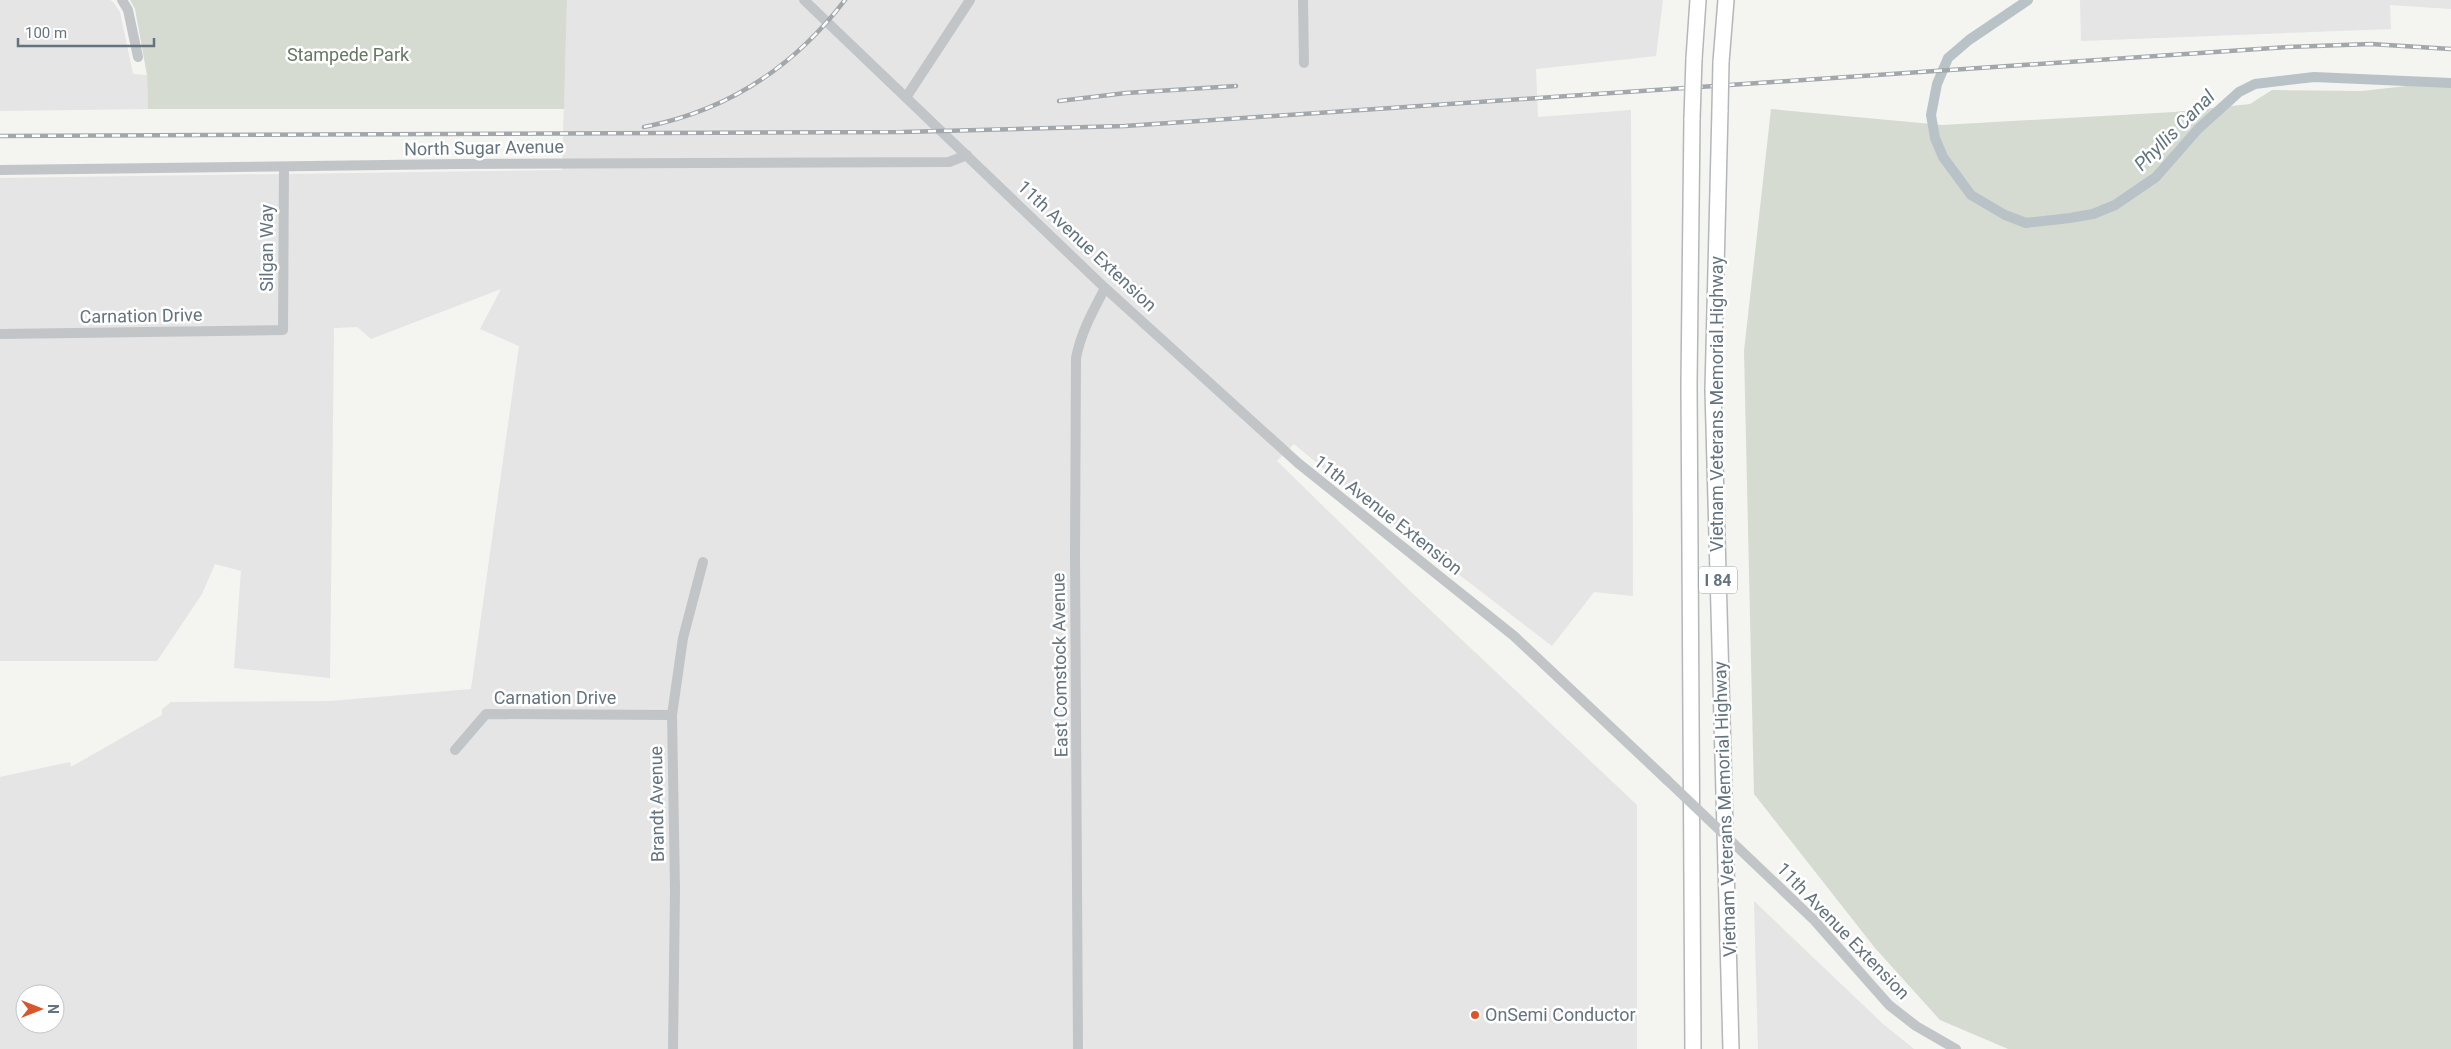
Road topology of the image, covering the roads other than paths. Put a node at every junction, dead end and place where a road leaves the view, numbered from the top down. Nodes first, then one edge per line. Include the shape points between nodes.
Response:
1 (122, 0) edge
2 (804, 0) edge
3 (970, 0) edge
4 (1303, 0) edge
5 (1698, 0) edge
6 (1726, 0) edge
7 (138, 57) dead end
8 (1304, 63) dead end
9 (907, 96) junction
10 (968, 155) junction
11 (284, 166) junction
12 (0, 170) edge
13 (1106, 288) junction
14 (283, 330) joint
15 (0, 334) edge
16 (703, 562) dead end
17 (672, 715) junction
18 (455, 750) dead end
19 (673, 1049) edge
20 (1078, 1049) edge
21 (1693, 1049) edge
22 (1731, 1049) edge
23 (1956, 1049) edge

1 - 7 street via 128,10
2 - 9 street, 11th Avenue Extension
3 - 9 street
4 - 8 street
5 - 21 highway, Vietnam Veterans Memorial Highway / I 84, bridge via 1692,118 1688,395
6 - 22 highway, Vietnam Veterans Memorial Highway / I 84, bridge via 1721,62 1713,390
9 - 10 street, 11th Avenue Extension
10 - 11 street, North Sugar Avenue via 944,162
10 - 13 street, 11th Avenue Extension
11 - 12 street, North Sugar Avenue
11 - 14 street, Silgan Way
13 - 20 street, East Comstock Avenue via 1085,324 1076,358
13 - 23 street, 11th Avenue Extension, bridge via 1317,479 1514,636 1814,920 1889,1005 1916,1026
14 - 15 street, Carnation Drive
16 - 17 street, Brandt Avenue via 683,638
17 - 18 street, Carnation Drive via 486,714
17 - 19 street, Brandt Avenue

